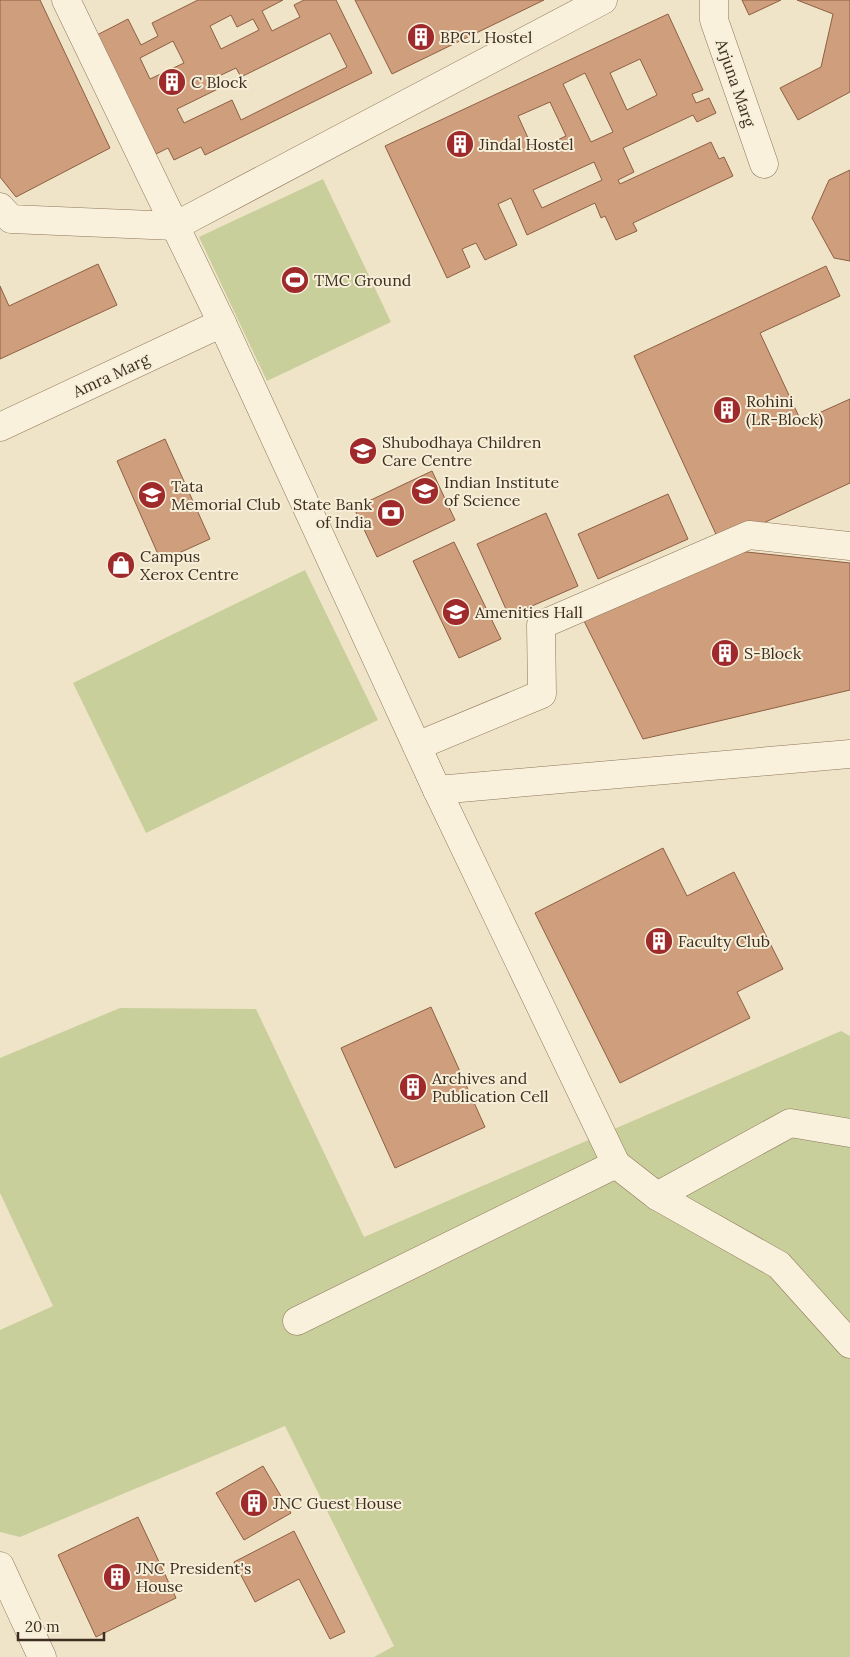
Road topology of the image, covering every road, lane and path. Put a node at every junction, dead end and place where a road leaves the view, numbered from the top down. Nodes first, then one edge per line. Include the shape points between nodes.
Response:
1 (66, 0) edge
2 (604, 0) edge
3 (714, 0) edge
4 (764, 164) dead end
5 (0, 207) edge
6 (175, 226) junction
7 (222, 324) junction
8 (0, 427) edge
9 (850, 546) edge
10 (417, 746) junction
11 (850, 754) edge
12 (437, 790) junction
13 (850, 1133) edge
14 (616, 1164) junction
15 (657, 1196) junction
16 (297, 1321) dead end
17 (850, 1344) edge
18 (0, 1566) edge
19 (42, 1657) edge

1 - 6 lane
2 - 6 lane
3 - 4 lane, Arjuna Marg via 714,20
5 - 6 lane via 11,219
6 - 7 lane
7 - 8 lane, Amra Marg
7 - 10 lane
9 - 10 lane via 749,535 541,625 542,694
10 - 12 lane
11 - 12 lane
12 - 14 lane
13 - 15 lane via 790,1123
14 - 15 lane
14 - 16 lane
15 - 17 lane via 779,1265
18 - 19 lane

